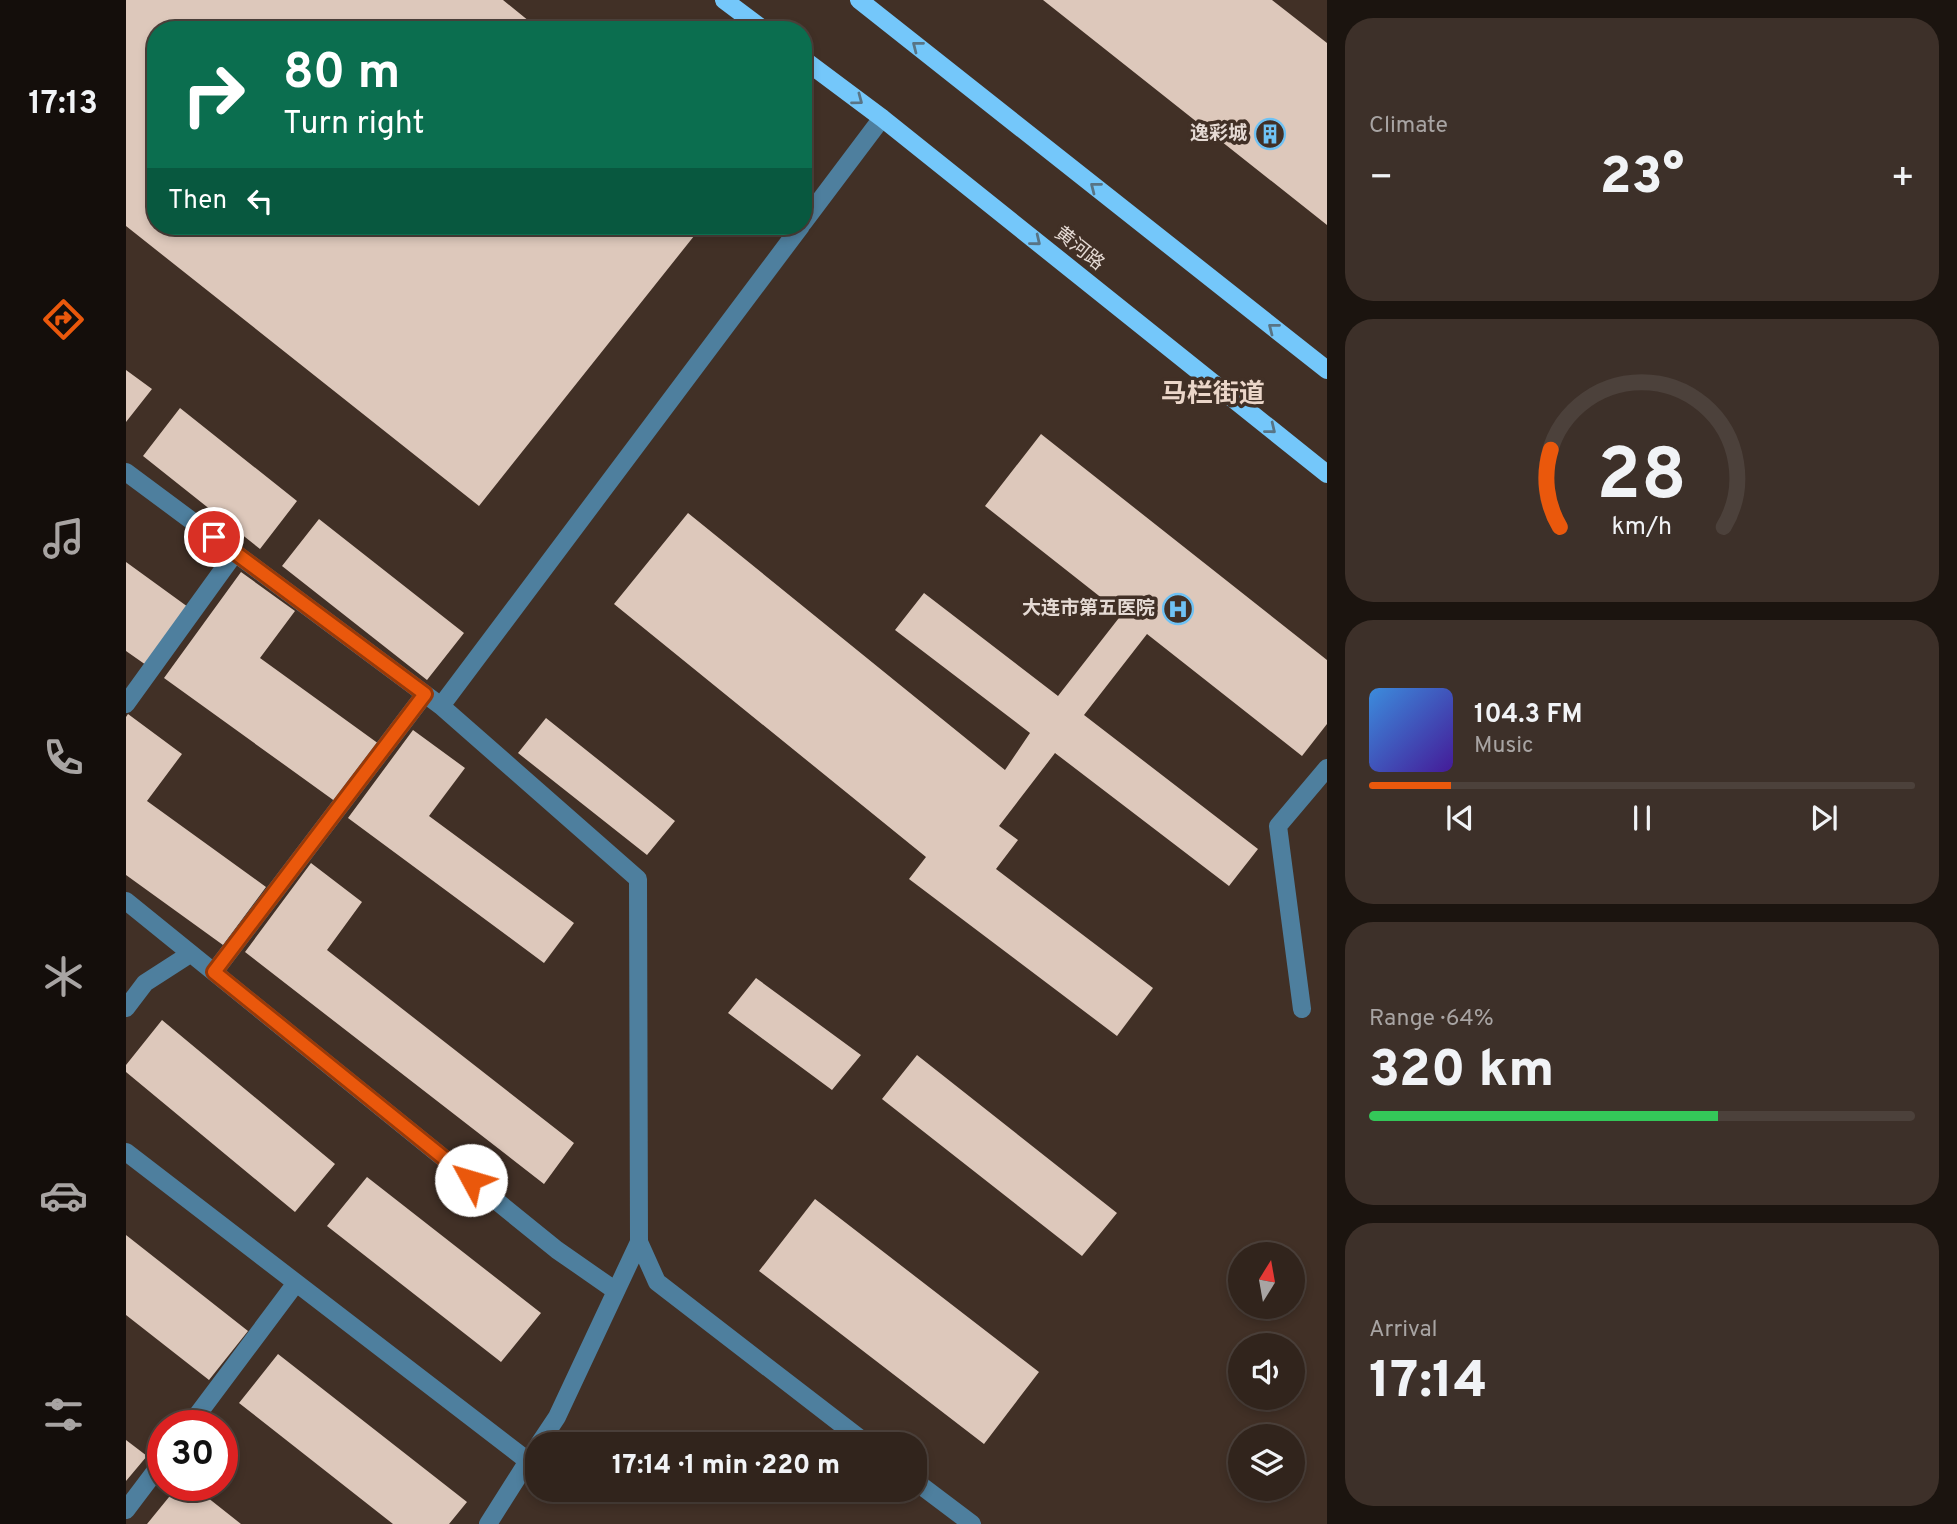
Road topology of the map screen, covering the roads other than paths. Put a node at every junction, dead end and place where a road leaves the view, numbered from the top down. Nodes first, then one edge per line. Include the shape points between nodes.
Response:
1 (724, 0) edge
2 (859, 0) edge
3 (752, 21) edge
4 (812, 66) edge
5 (882, 118) junction
6 (812, 212) edge
7 (795, 235) edge
8 (1327, 370) edge
9 (126, 472) edge
10 (1327, 474) edge
11 (235, 553) junction
12 (425, 694) junction
13 (126, 704) edge
14 (442, 706) junction
15 (1327, 768) edge
16 (126, 901) edge
17 (190, 954) junction
18 (214, 972) junction
19 (126, 1008) edge
20 (1302, 1009) dead end
21 (126, 1152) edge
22 (639, 1242) junction
23 (296, 1283) junction
24 (616, 1291) junction
25 (201, 1410) edge
26 (547, 1432) edge
27 (851, 1432) edge
28 (525, 1444) edge
29 (525, 1467) edge
30 (147, 1482) edge
31 (927, 1490) edge
32 (126, 1510) edge
33 (488, 1524) edge
34 (971, 1524) edge

1 - 3 main road
8 -> 2 main road
4 -> 5 main road, 黄河路
5 - 6 street
5 -> 10 main road, 黄河路
7 - 14 street
9 - 11 street
11 - 12 street
11 - 13 street
12 - 14 street
12 - 18 street
14 - 22 street via 638,879
15 - 20 street via 1278,825
16 - 17 street
17 - 18 street
17 - 19 street via 145,982
18 - 24 street via 557,1250
21 - 23 street
22 - 24 street
22 - 27 street via 657,1282
23 - 25 street
23 - 28 street
24 - 26 street
29 - 33 street
30 - 32 street
31 - 34 street

